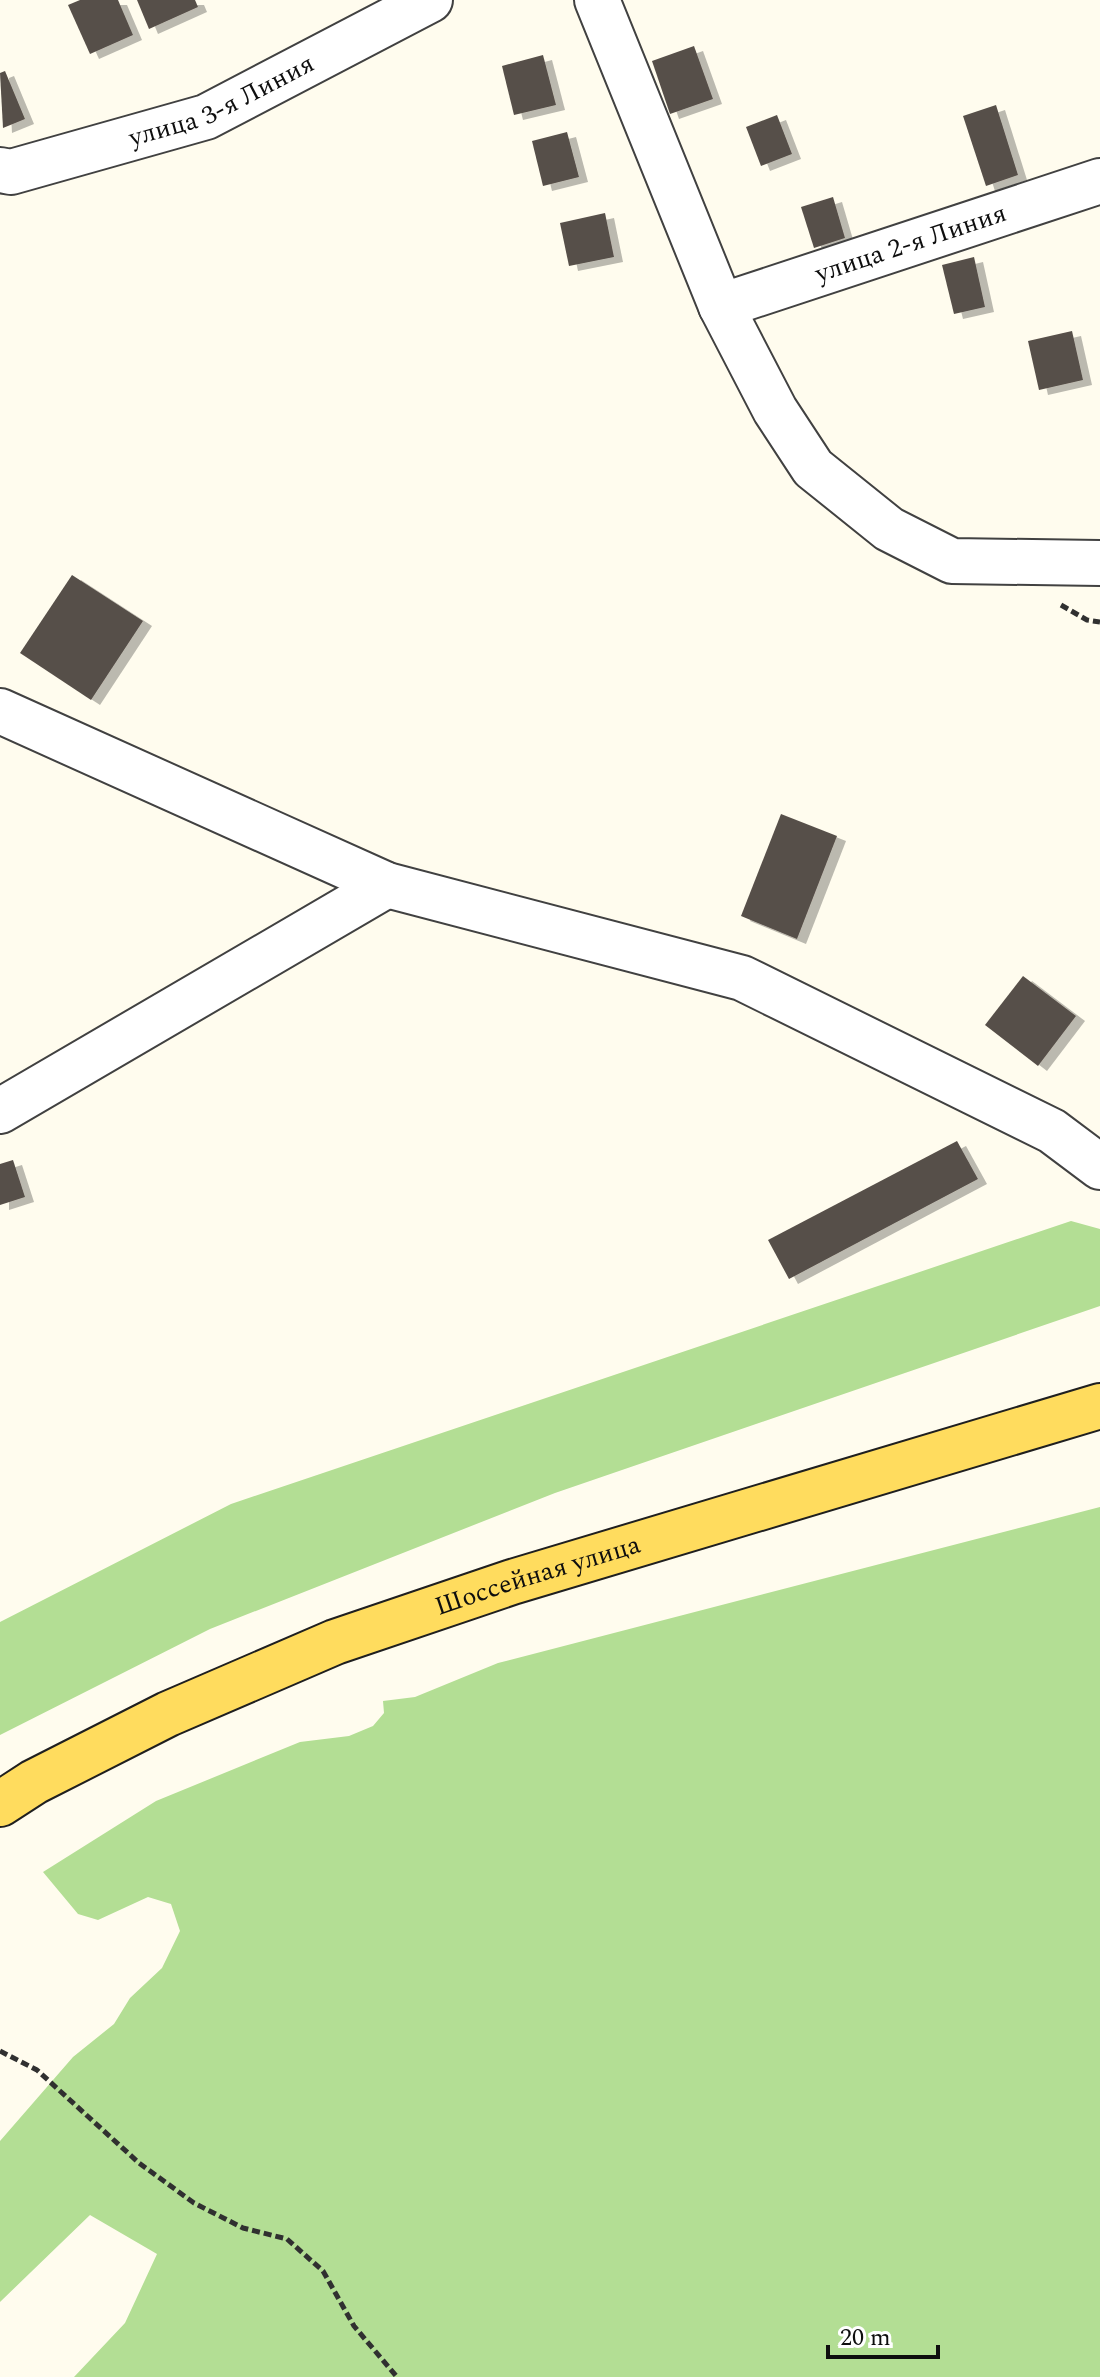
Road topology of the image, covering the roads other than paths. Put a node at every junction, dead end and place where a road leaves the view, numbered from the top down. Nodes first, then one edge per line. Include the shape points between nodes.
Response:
1 (430, 0) edge
2 (597, 0) edge
3 (0, 170) edge
4 (1100, 181) edge
5 (721, 306) junction
6 (1100, 563) edge
7 (0, 711) edge
8 (387, 885) junction
9 (0, 1111) edge
10 (1100, 1167) edge
11 (1100, 1406) edge
12 (0, 1804) edge

1 - 3 street, улица 3-я Линия via 206,117 11,172
2 - 5 street
4 - 5 street, улица 2-я Линия
5 - 6 street via 775,410 813,468 889,529 952,561
7 - 8 street
8 - 9 street
8 - 10 street via 742,978 1052,1131
11 - 12 main road, Шоссейная улица via 512,1582 335,1642 168,1714

